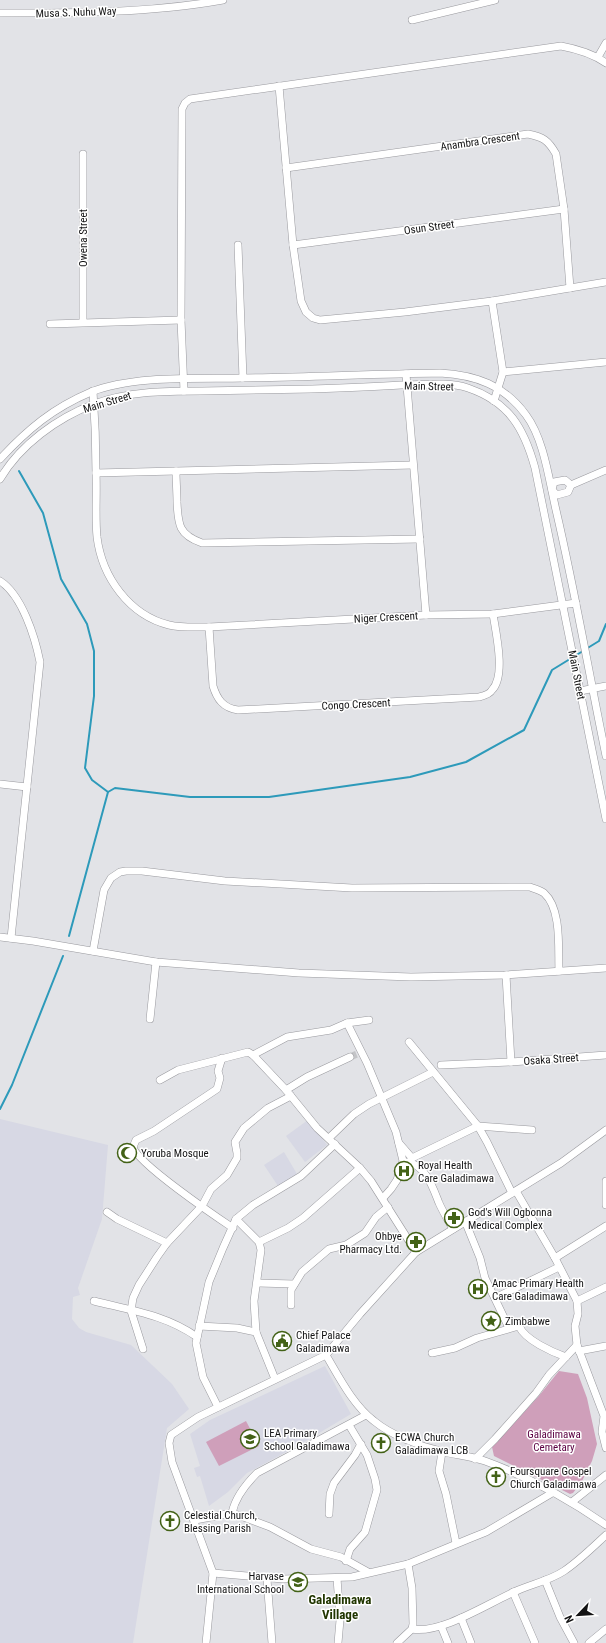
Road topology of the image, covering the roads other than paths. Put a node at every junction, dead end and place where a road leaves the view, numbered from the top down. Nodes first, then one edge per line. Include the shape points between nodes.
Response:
1 (223, 0) edge
2 (495, 0) edge
3 (0, 14) edge
4 (412, 20) dead end
5 (606, 43) edge
6 (598, 57) junction
7 (606, 63) edge
8 (279, 86) junction
9 (83, 154) dead end
10 (286, 168) junction
11 (564, 209) junction
12 (238, 244) dead end
13 (294, 245) junction
14 (606, 282) edge
15 (570, 288) junction
16 (492, 301) junction
17 (181, 320) junction
18 (83, 322) junction
19 (50, 324) dead end
20 (606, 362) edge
21 (503, 372) junction
22 (406, 374) junction
23 (184, 378) junction
24 (243, 378) junction
25 (406, 385) junction
26 (499, 387) junction
27 (184, 391) junction
28 (93, 392) junction
29 (494, 401) junction
30 (94, 404) junction
31 (0, 461) edge
32 (8, 465) junction
33 (413, 465) junction
34 (606, 470) edge
35 (176, 471) junction
36 (96, 474) junction
37 (0, 479) edge
38 (571, 485) junction
39 (552, 490) junction
40 (540, 492) junction
41 (420, 539) junction
42 (0, 581) edge
43 (576, 603) junction
44 (564, 605) junction
45 (493, 614) junction
46 (426, 615) junction
47 (209, 627) junction
48 (606, 686) edge
49 (592, 689) junction
50 (580, 691) junction
51 (606, 756) edge
52 (0, 784) edge
53 (27, 787) junction
54 (606, 819) edge
55 (0, 937) edge
56 (11, 938) junction
57 (93, 951) junction
58 (156, 962) junction
59 (606, 968) edge
60 (560, 971) junction
61 (506, 975) junction
62 (150, 1019) dead end
63 (369, 1020) dead end
64 (347, 1023) junction
65 (409, 1042) dead end
66 (356, 1054) junction
67 (253, 1055) junction
68 (606, 1055) edge
69 (222, 1058) junction
70 (511, 1062) junction
71 (441, 1065) dead end
72 (433, 1072) junction
73 (160, 1080) dead end
74 (289, 1093) junction
75 (381, 1098) junction
76 (478, 1126) junction
77 (532, 1130) dead end
78 (606, 1132) edge
79 (332, 1141) junction
80 (408, 1160) junction
81 (360, 1168) junction
82 (606, 1181) edge
83 (514, 1192) junction
84 (383, 1198) junction
85 (606, 1205) edge
86 (202, 1206) junction
87 (388, 1207) junction
88 (107, 1212) dead end
89 (236, 1219) junction
90 (465, 1221) junction
91 (606, 1226) edge
92 (233, 1228) junction
93 (453, 1229) junction
94 (259, 1242) junction
95 (167, 1243) junction
96 (416, 1252) junction
97 (555, 1258) junction
98 (559, 1267) junction
99 (258, 1283) junction
100 (294, 1284) junction
101 (606, 1288) edge
102 (496, 1298) junction
103 (94, 1301) dead end
104 (577, 1301) junction
105 (291, 1305) dead end
106 (131, 1311) junction
107 (199, 1326) junction
108 (509, 1328) junction
109 (256, 1332) junction
110 (197, 1337) junction
111 (606, 1346) edge
112 (578, 1348) junction
113 (143, 1349) dead end
114 (432, 1353) dead end
115 (326, 1355) junction
116 (566, 1357) junction
117 (275, 1379) junction
118 (218, 1407) junction
119 (366, 1415) junction
120 (605, 1416) edge
121 (349, 1425) junction
122 (361, 1444) junction
123 (606, 1448) edge
124 (442, 1452) junction
125 (475, 1459) junction
126 (606, 1475) edge
127 (552, 1493) junction
128 (572, 1502) junction
129 (232, 1513) junction
130 (329, 1514) dead end
131 (195, 1520) junction
132 (606, 1525) edge
133 (606, 1535) edge
134 (456, 1543) junction
135 (346, 1561) junction
136 (408, 1564) junction
137 (368, 1572) junction
138 (213, 1573) junction
139 (337, 1578) junction
140 (267, 1579) junction
141 (545, 1580) junction
142 (513, 1592) junction
143 (461, 1618) junction
144 (441, 1626) junction
145 (412, 1629) junction
146 (606, 1629) edge
147 (206, 1643) edge
148 (272, 1643) edge
149 (338, 1643) edge
150 (397, 1643) edge
151 (448, 1643) edge
152 (471, 1643) edge
153 (535, 1643) edge
154 (574, 1643) edge
155 (589, 1643) edge

1 - 3 street, Musa S. Nuhu Way via 166,8
2 - 4 street
5 - 6 street
6 - 7 street
6 - 8 street via 561,46
8 - 10 street
8 - 17 street via 190,99 182,108
9 - 18 street, Owena Street
10 - 11 street, Anambra Crescent via 528,134 540,136 556,154
10 - 13 street
11 - 13 street, Osun Street
11 - 15 street, Anambra Crescent
12 - 24 street
13 - 16 street via 300,301 306,312 320,320
14 - 15 street
15 - 16 street
16 - 21 street
17 - 18 street
17 - 23 street
18 - 19 street
20 - 21 street
21 - 26 street
22 - 24 street, Main Street
22 - 25 street
22 - 26 street, Main Street via 457,374
23 - 24 street, Main Street
23 - 27 street
23 - 28 street, Main Street via 129,382
25 - 27 street, Main Street
25 - 29 street, Main Street via 455,385 468,388
25 - 33 street
26 - 29 street
26 - 39 street, Main Street via 518,404 532,424 542,449
27 - 30 street, Main Street via 129,395
28 - 30 street, Niger Crescent
28 - 31 street, Main Street via 60,407 36,423 14,443
29 - 40 street, Main Street via 509,412 524,434
30 - 32 street, Main Street via 47,429
30 - 36 street, Niger Crescent
31 - 32 street
32 - 37 street, Main Street
33 - 35 street
33 - 41 street
34 - 38 street
35 - 36 street
35 - 41 street via 178,523 184,534 202,543
36 - 47 street, Niger Crescent via 97,538 104,567 116,587 146,616 170,625
38 - 39 street via 568,492 557,494
38 - 39 street via 565,480 554,482
39 - 40 street
39 - 43 street, Main Street
40 - 44 street, Main Street
41 - 46 street
42 - 53 street via 12,592 20,605 40,662
43 - 44 street, Niger Crescent
43 - 49 street, Main Street
44 - 45 street, Niger Crescent
44 - 50 street, Main Street
45 - 46 street, Niger Crescent
45 - 47 street, Congo Crescent via 500,667 492,691 479,698 238,710 224,706 216,694
46 - 47 street, Niger Crescent
48 - 49 street
49 - 50 street
49 - 51 street, Main Street
50 - 54 street, Main Street
52 - 53 street
53 - 56 street
55 - 56 street
56 - 57 street
57 - 58 street
57 - 60 street via 104,890 111,878 126,871 225,881 352,888 530,886 544,893 556,913
58 - 61 street via 299,974 411,977
58 - 62 street
59 - 60 street
60 - 61 street
61 - 70 street, Osaka Street
63 - 64 street
64 - 66 street
64 - 67 street via 331,1030 287,1037
65 - 72 street
66 - 74 street via 307,1077
66 - 75 street via 367,1063
67 - 69 street via 248,1052
67 - 74 street
68 - 70 street, Osaka Street
69 - 73 street via 178,1070
69 - 86 street via 217,1089 154,1132 133,1143 137,1155
70 - 71 street
72 - 75 street
72 - 76 street
74 - 79 street via 317,1128
74 - 86 street via 244,1128 235,1142 237,1158
75 - 79 street via 354,1114
75 - 80 street
76 - 77 street
76 - 80 street
76 - 83 street
78 - 83 street
79 - 81 street
79 - 89 street via 300,1176 253,1205
80 - 84 street via 392,1189
80 - 93 street via 431,1182 439,1204
81 - 84 street
81 - 94 street via 303,1218
82 - 85 street
83 - 90 street
83 - 97 street
84 - 87 street
86 - 92 street
86 - 95 street
87 - 96 street
87 - 100 street via 376,1217 365,1233 352,1242 332,1248 321,1255 302,1272
88 - 95 street
89 - 92 street
89 - 94 street
90 - 93 street
90 - 102 street via 485,1278
91 - 97 street
92 - 107 street via 209,1282
93 - 96 street
94 - 99 street via 261,1250
95 - 106 street via 139,1285
96 - 115 street
97 - 98 street
98 - 102 street
98 - 104 street
99 - 100 street
99 - 109 street via 254,1300
100 - 105 street via 290,1293
101 - 104 street
102 - 108 street
103 - 106 street
104 - 112 street via 578,1314 575,1326
106 - 110 street via 152,1314
106 - 113 street
107 - 109 street
107 - 110 street
108 - 114 street via 467,1341 455,1348
108 - 116 street via 519,1326 521,1331 536,1343
109 - 117 street
110 - 118 street via 198,1358 203,1377
111 - 112 street
112 - 116 street
112 - 120 street
115 - 117 street
115 - 119 street
116 - 125 street
117 - 118 street
118 - 131 street via 175,1431 170,1439 172,1462
119 - 121 street
119 - 124 street via 375,1423 418,1445
120 - 123 street via 602,1432
121 - 122 street
121 - 129 street via 257,1474 239,1496
122 - 130 street via 334,1483
122 - 135 street via 367,1455 377,1490 365,1532 350,1549
124 - 125 street
124 - 134 street via 439,1471
125 - 127 street via 501,1468
126 - 128 street
127 - 128 street
127 - 134 street via 486,1532
128 - 132 street
129 - 131 street
129 - 135 street via 270,1527 311,1549
131 - 138 street
133 - 141 street via 565,1570
134 - 136 street
135 - 137 street
136 - 137 street
136 - 145 street via 412,1588
137 - 139 street
138 - 140 street
138 - 147 street
139 - 140 street
139 - 149 street via 340,1620
140 - 148 street
141 - 142 street
141 - 154 street
142 - 143 street
142 - 153 street
143 - 144 street
143 - 152 street
144 - 145 street
144 - 151 street
145 - 150 street
146 - 155 street

